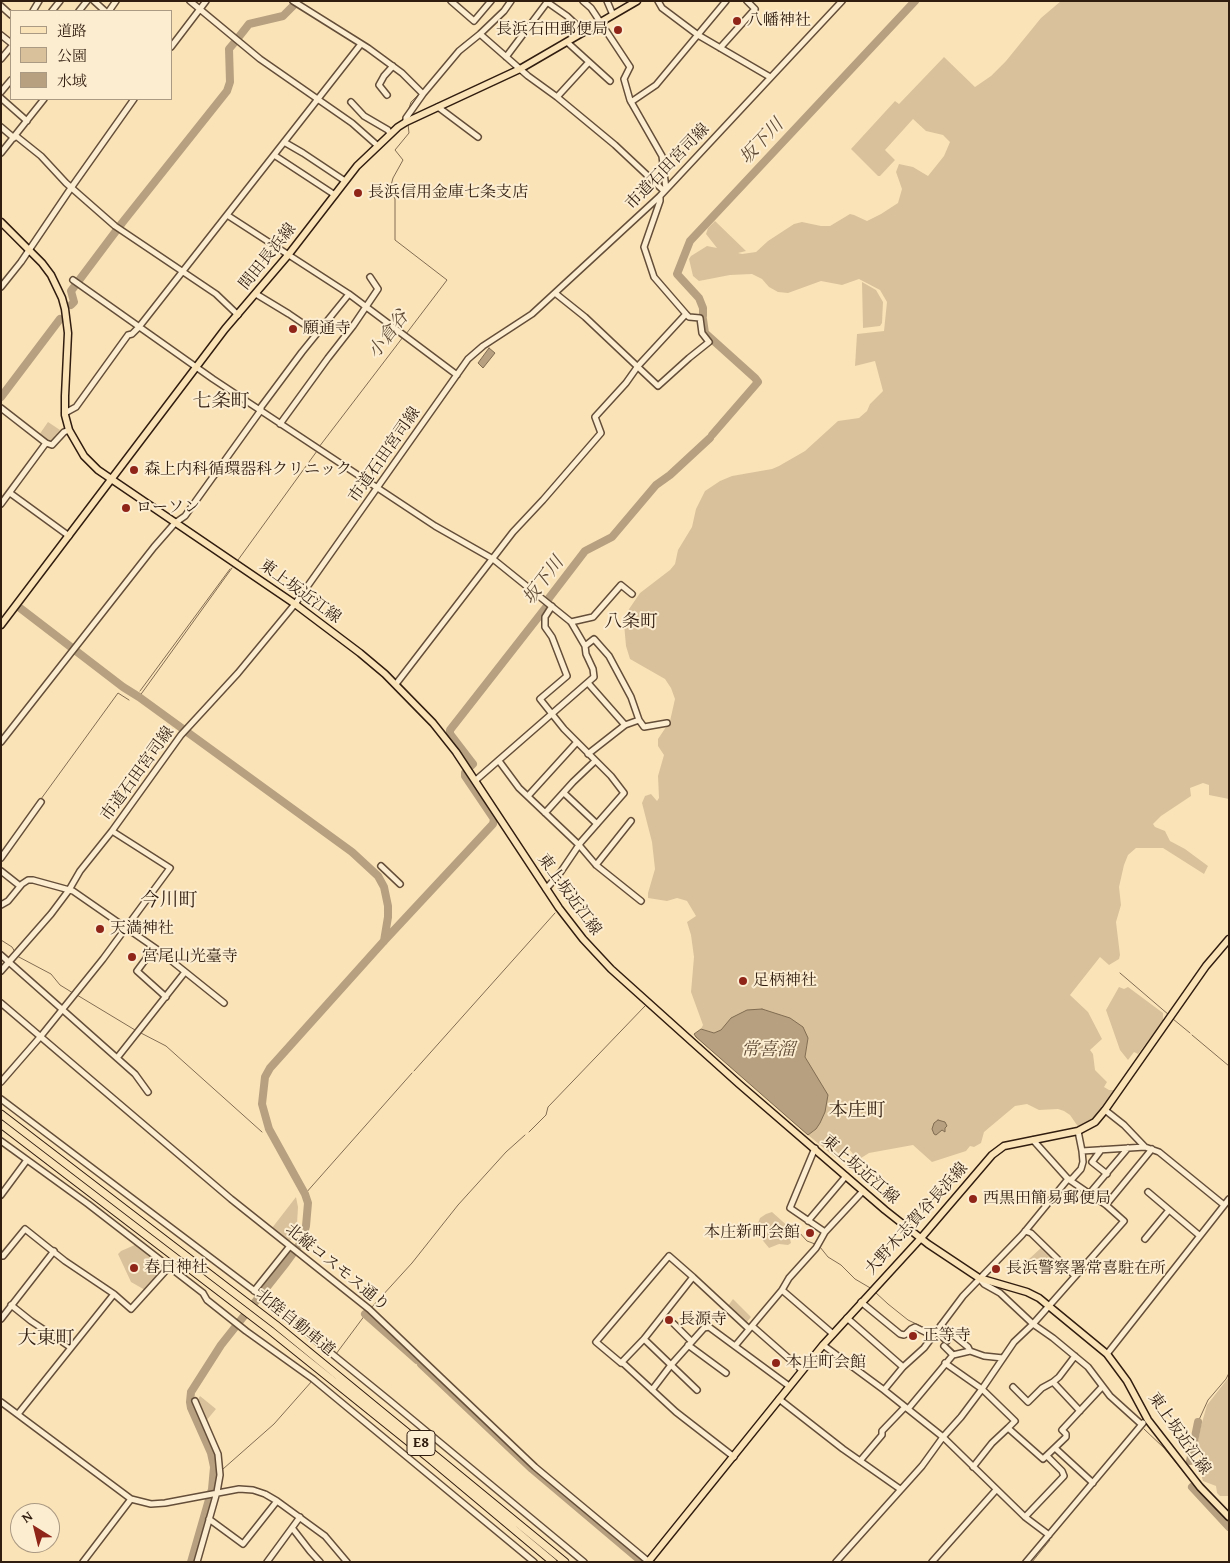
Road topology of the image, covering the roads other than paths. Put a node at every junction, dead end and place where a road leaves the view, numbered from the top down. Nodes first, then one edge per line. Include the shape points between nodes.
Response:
1 (5, 1) edge
2 (31, 1) edge
3 (94, 1) edge
4 (190, 1) edge
5 (206, 1) edge
6 (451, 1) edge
7 (511, 1) edge
8 (583, 1) edge
9 (606, 1) edge
10 (637, 1) edge
11 (658, 1) edge
12 (726, 1) edge
13 (747, 1) edge
14 (842, 1) edge
15 (488, 2) edge
16 (547, 2) edge
17 (296, 3) edge
18 (1, 6) edge
19 (36, 6) edge
20 (104, 10) edge
21 (199, 10) junction
22 (612, 15) junction
23 (601, 22) junction
24 (584, 32) junction
25 (480, 34) junction
26 (698, 35) junction
27 (567, 42) junction
28 (361, 44) junction
29 (172, 46) edge
30 (10, 48) edge
31 (720, 48) junction
32 (506, 57) junction
33 (1, 59) edge
34 (589, 62) junction
35 (393, 66) junction
36 (520, 69) junction
37 (770, 77) junction
38 (10, 81) edge
39 (610, 81) dead end
40 (1, 92) edge
41 (423, 94) junction
42 (387, 95) dead end
43 (558, 97) junction
44 (1, 98) edge
45 (317, 99) junction
46 (41, 100) edge
47 (133, 100) edge
48 (351, 102) dead end
49 (631, 102) junction
50 (438, 107) junction
51 (27, 120) junction
52 (406, 122) junction
53 (1, 127) edge
54 (390, 134) junction
55 (15, 137) junction
56 (478, 137) dead end
57 (284, 142) junction
58 (378, 146) junction
59 (1, 153) edge
60 (274, 155) junction
61 (345, 181) junction
62 (71, 188) junction
63 (663, 192) junction
64 (335, 195) junction
65 (227, 215) junction
66 (1, 222) edge
67 (29, 250) junction
68 (288, 254) junction
69 (183, 271) junction
70 (370, 277) dead end
71 (74, 280) dead end
72 (1, 287) edge
73 (555, 293) junction
74 (256, 294) junction
75 (349, 294) junction
76 (367, 306) junction
77 (686, 314) junction
78 (238, 315) junction
79 (139, 327) junction
80 (317, 333) junction
81 (638, 366) junction
82 (197, 368) junction
83 (457, 375) junction
84 (1, 408) edge
85 (261, 410) junction
86 (65, 412) junction
87 (280, 424) junction
88 (69, 430) junction
89 (46, 443) junction
90 (111, 479) junction
91 (378, 487) junction
92 (10, 493) junction
93 (1, 504) edge
94 (175, 523) junction
95 (69, 536) junction
96 (493, 559) junction
97 (632, 594) dead end
98 (295, 604) junction
99 (549, 604) junction
100 (571, 622) junction
101 (1, 624) edge
102 (584, 646) junction
103 (588, 683) junction
104 (396, 684) junction
105 (552, 713) junction
106 (639, 720) junction
107 (667, 723) dead end
108 (625, 725) junction
109 (1, 742) edge
110 (577, 742) junction
111 (588, 754) junction
112 (499, 761) junction
113 (595, 761) junction
114 (476, 780) junction
115 (564, 793) junction
116 (528, 796) junction
117 (41, 802) dead end
118 (546, 814) junction
119 (631, 821) dead end
120 (597, 824) junction
121 (112, 831) junction
122 (579, 845) junction
123 (1, 858) edge
124 (596, 865) junction
125 (381, 866) dead end
126 (1, 870) edge
127 (400, 884) dead end
128 (20, 886) junction
129 (546, 889) junction
130 (69, 890) junction
131 (641, 901) dead end
132 (1, 905) edge
133 (125, 928) junction
134 (1229, 938) edge
135 (154, 948) junction
136 (1, 954) edge
137 (9, 962) junction
138 (1, 971) edge
139 (185, 972) junction
140 (166, 997) junction
141 (1, 1003) edge
142 (224, 1003) dead end
143 (62, 1009) junction
144 (41, 1036) junction
145 (117, 1058) junction
146 (1, 1082) edge
147 (148, 1092) dead end
148 (1, 1099) edge
149 (1105, 1110) junction
150 (1, 1114) edge
151 (1, 1124) edge
152 (1078, 1132) junction
153 (1033, 1140) junction
154 (1, 1141) edge
155 (1145, 1146) junction
156 (815, 1148) junction
157 (1128, 1148) junction
158 (1152, 1149) junction
159 (1082, 1150) junction
160 (1101, 1150) junction
161 (27, 1160) junction
162 (1107, 1174) junction
163 (846, 1176) junction
164 (1068, 1179) junction
165 (863, 1191) junction
166 (1148, 1192) dead end
167 (1, 1194) edge
168 (1089, 1194) junction
169 (1229, 1199) edge
170 (1106, 1205) junction
171 (1224, 1205) junction
172 (1169, 1210) junction
173 (808, 1221) junction
174 (1025, 1231) junction
175 (825, 1232) junction
176 (1200, 1236) junction
177 (921, 1238) junction
178 (1145, 1239) dead end
179 (291, 1247) junction
180 (54, 1251) junction
181 (1, 1255) edge
182 (169, 1267) junction
183 (1074, 1276) junction
184 (692, 1277) junction
185 (980, 1278) junction
186 (1002, 1285) junction
187 (782, 1290) junction
188 (255, 1292) junction
189 (1000, 1293) junction
190 (114, 1294) junction
191 (232, 1296) junction
192 (861, 1302) junction
193 (11, 1305) junction
194 (1049, 1305) junction
195 (847, 1318) junction
196 (1, 1319) edge
197 (674, 1324) dead end
198 (1033, 1324) junction
199 (941, 1325) junction
200 (750, 1327) junction
201 (274, 1328) junction
202 (833, 1334) junction
203 (934, 1334) junction
204 (644, 1339) junction
205 (690, 1343) junction
206 (823, 1345) junction
207 (735, 1346) junction
208 (70, 1347) junction
209 (970, 1350) junction
210 (1107, 1354) junction
211 (953, 1355) junction
212 (1075, 1356) junction
213 (1003, 1358) junction
214 (621, 1363) junction
215 (945, 1364) junction
216 (671, 1365) junction
217 (903, 1367) junction
218 (802, 1370) junction
219 (726, 1373) dead end
220 (1053, 1382) junction
221 (789, 1386) junction
222 (1013, 1387) dead end
223 (1102, 1387) junction
224 (652, 1390) junction
225 (697, 1390) dead end
226 (884, 1390) junction
227 (982, 1390) junction
228 (778, 1399) junction
229 (1, 1402) edge
230 (195, 1402) dead end
231 (907, 1408) junction
232 (1080, 1411) junction
233 (18, 1414) junction
234 (1148, 1420) junction
235 (1141, 1424) junction
236 (1008, 1428) junction
237 (943, 1437) junction
238 (1055, 1448) junction
239 (1047, 1456) junction
240 (734, 1457) junction
241 (860, 1461) junction
242 (974, 1465) junction
243 (1093, 1483) junction
244 (900, 1489) junction
245 (996, 1490) junction
246 (216, 1492) junction
247 (131, 1498) junction
248 (277, 1501) junction
249 (300, 1517) junction
250 (1025, 1517) junction
251 (1229, 1517) edge
252 (209, 1519) junction
253 (293, 1529) junction
254 (1047, 1537) junction
255 (83, 1562) edge
256 (197, 1562) edge
257 (267, 1562) edge
258 (320, 1562) edge
259 (347, 1562) edge
260 (534, 1562) edge
261 (552, 1562) edge
262 (565, 1562) edge
263 (584, 1562) edge
264 (648, 1562) edge
265 (836, 1562) edge
266 (932, 1562) edge
267 (1026, 1562) edge

1 - 18 street
2 - 19 street
3 - 20 street
4 - 21 street
5 - 21 street
6 - 15 street via 474,21
7 - 25 street
8 - 23 street
9 - 22 street
10 - 22 main road, 間田長浜線
11 - 26 street via 662,8
12 - 26 street
13 - 31 street via 756,9
14 - 37 street, 市道石田宮司線
16 - 24 street
16 - 32 street
17 - 28 street
21 - 29 street
21 - 45 street
22 - 23 main road, 間田長浜線
23 - 24 main road, 間田長浜線
23 - 49 street via 630,67 624,80
24 - 27 main road, 間田長浜線
25 - 32 street
25 - 41 street via 459,51
26 - 31 street
26 - 49 street via 656,85
27 - 34 street
27 - 36 main road, 間田長浜線
28 - 35 street
28 - 45 street
30 - 33 street
31 - 37 street
32 - 36 street
34 - 39 street
34 - 43 street
35 - 41 street
35 - 42 street via 379,86
36 - 43 street
36 - 50 main road, 間田長浜線
37 - 63 street, 市道石田宮司線
38 - 40 street
41 - 52 street
43 - 63 street via 615,145
44 - 51 street
45 - 57 street
45 - 58 street
46 - 51 street
47 - 62 street
48 - 54 street via 364,116
49 - 63 street via 662,156
50 - 52 main road, 間田長浜線
50 - 56 street
51 - 55 street
52 - 54 main road, 間田長浜線
53 - 55 street
54 - 58 main road, 間田長浜線
55 - 59 street
55 - 62 street via 41,156
57 - 60 street
57 - 61 street
58 - 61 main road, 間田長浜線
60 - 64 street
60 - 65 street
61 - 64 main road, 間田長浜線
62 - 67 street
62 - 69 street via 116,227
63 - 73 street, 市道石田宮司線
63 - 77 street via 644,247 654,277
64 - 68 main road, 間田長浜線
65 - 68 street
65 - 69 street
66 - 67 main road, 東上坂近江線
67 - 72 street
67 - 86 main road, 東上坂近江線 via 51,275 65,309 68,333
68 - 74 main road, 間田長浜線
68 - 75 street
69 - 78 street via 216,294
69 - 79 street
70 - 76 street via 378,289
71 - 79 street
73 - 81 street
73 - 83 street, 市道石田宮司線 via 532,314 474,353
74 - 78 main road, 間田長浜線
74 - 80 street
75 - 76 street
75 - 80 street
76 - 83 street
76 - 87 street
77 - 81 street
77 - 81 street via 700,318 708,344 658,386
78 - 82 main road, 間田長浜線
79 - 82 street
79 - 86 street via 128,335 76,406
80 - 85 street via 260,407
81 - 96 street via 595,417 601,433
82 - 85 street
82 - 90 main road, 間田長浜線
83 - 91 street, 市道石田宮司線
84 - 89 street
85 - 87 street
85 - 94 street via 185,516
86 - 88 main road, 東上坂近江線
87 - 91 street
88 - 89 street via 52,445
88 - 90 main road, 東上坂近江線 via 84,456
89 - 92 street
90 - 94 main road, 東上坂近江線
90 - 95 main road, 間田長浜線
91 - 96 street via 435,526
91 - 98 street, 市道石田宮司線
92 - 93 street
92 - 95 street
94 - 98 main road, 東上坂近江線
94 - 109 street
95 - 101 main road, 間田長浜線
96 - 99 street
96 - 104 street
97 - 100 street via 621,585 593,617
98 - 104 main road, 東上坂近江線 via 360,652
98 - 121 street, 市道石田宮司線 via 186,728
99 - 100 street
99 - 105 street via 546,628 567,676 540,698
100 - 102 street
102 - 103 street via 594,677
102 - 106 street via 594,639 608,656 631,697
103 - 105 street
103 - 108 street
104 - 114 main road, 東上坂近江線 via 433,723
105 - 110 street
105 - 112 street
106 - 107 street via 644,726
106 - 108 street
108 - 111 street
110 - 111 street
110 - 116 street
111 - 113 street
112 - 114 street
112 - 116 street
113 - 115 street
113 - 120 street via 624,793
114 - 129 main road, 東上坂近江線
115 - 118 street
115 - 120 street
116 - 118 street
117 - 123 street
118 - 122 street
119 - 124 street
120 - 122 street
121 - 130 street, 市道石田宮司線
121 - 133 street via 170,868
122 - 124 street
122 - 129 street
124 - 131 street
125 - 127 street
126 - 128 street
128 - 130 street via 33,880
128 - 132 street
129 - 156 main road, 東上坂近江線 via 569,922 610,969
130 - 133 street
130 - 137 street, 市道石田宮司線
133 - 135 street
133 - 143 street
134 - 149 main road, 大野木志賀谷長浜線
135 - 139 street
135 - 140 street via 137,971
136 - 137 street
137 - 138 street, 市道石田宮司線
137 - 143 street
139 - 140 street
139 - 142 street
140 - 145 street
141 - 144 street, 北縦コスモス通り
143 - 144 street
143 - 145 street
144 - 146 street
144 - 179 street, 北縦コスモス通り
145 - 147 street via 135,1074
148 - 188 street
149 - 152 main road, 大野木志賀谷長浜線
149 - 155 street
150 - 191 highway, 北陸自動車道 / E8
151 - 191 highway, 北陸自動車道 / E8
152 - 153 main road, 大野木志賀谷長浜線
152 - 159 street
153 - 164 street
153 - 177 main road, 大野木志賀谷長浜線 via 1004,1146 992,1155
154 - 161 street
155 - 157 street
155 - 158 street
156 - 163 main road, 東上坂近江線
156 - 173 street via 790,1208
157 - 160 street
157 - 162 street
158 - 170 street
158 - 171 street
159 - 160 street
159 - 164 street via 1081,1169
160 - 162 street via 1092,1162
161 - 167 street
161 - 182 street
162 - 168 street
163 - 165 main road, 東上坂近江線
163 - 173 street
164 - 168 street
164 - 174 street
165 - 175 street
165 - 177 main road, 東上坂近江線
166 - 172 street
168 - 170 street
169 - 171 street
170 - 183 street via 1124,1221
171 - 176 street
172 - 176 street
172 - 178 street
173 - 175 street
174 - 183 street via 1031,1233
174 - 185 street
175 - 187 street
176 - 210 street
177 - 185 main road, 東上坂近江線
177 - 192 main road, 大野木志賀谷長浜線
179 - 188 street
179 - 264 street, 北縦コスモス通り via 369,1310 536,1467
180 - 181 street via 25,1230
180 - 190 street
180 - 193 street
182 - 190 street via 131,1308
182 - 260 street via 312,1379
183 - 194 street
184 - 200 street
184 - 204 street
184 - 214 street via 669,1256 602,1334 596,1342
185 - 186 main road, 東上坂近江線
185 - 189 street
185 - 199 street
186 - 189 street
186 - 194 main road, 東上坂近江線 via 1027,1292
187 - 200 street
187 - 202 street
188 - 263 street
189 - 198 street
190 - 208 street
191 - 201 highway, 北陸自動車道 / E8
192 - 195 main road, 大野木志賀谷長浜線
192 - 203 street via 900,1334 906,1334 915,1326
193 - 196 street
193 - 208 street
194 - 198 street
194 - 210 main road, 東上坂近江線
195 - 202 main road, 大野木志賀谷長浜線
195 - 217 street
197 - 205 street
198 - 212 street
198 - 213 street
199 - 203 street
199 - 209 street
200 - 207 street
200 - 218 street
201 - 261 highway, 北陸自動車道 / E8
201 - 262 highway, 北陸自動車道 / E8 via 477,1488
202 - 206 main road, 大野木志賀谷長浜線
203 - 211 street
203 - 217 street
204 - 214 street
204 - 216 street
205 - 207 street via 706,1326
205 - 216 street
205 - 219 street
206 - 218 main road, 大野木志賀谷長浜線
206 - 226 street
207 - 221 street
208 - 233 street
209 - 211 street
209 - 213 street via 984,1356
210 - 234 main road, 東上坂近江線 via 1127,1381
211 - 215 street
212 - 220 street
212 - 223 street via 1094,1373
213 - 227 street
214 - 224 street
215 - 227 street
215 - 231 street
216 - 224 street
216 - 225 street
217 - 226 street
218 - 221 main road, 大野木志賀谷長浜線
220 - 222 street via 1028,1402
220 - 232 street
221 - 228 main road, 大野木志賀谷長浜線
223 - 232 street
223 - 235 street
224 - 240 street
226 - 231 street
227 - 236 street via 1015,1422
227 - 237 street
228 - 240 main road, 大野木志賀谷長浜線
228 - 241 street
229 - 233 street
230 - 246 street via 218,1454 220,1475
231 - 237 street
231 - 241 street via 882,1431
232 - 238 street via 1062,1430 1066,1437
233 - 247 street
234 - 235 street
234 - 251 main road, 東上坂近江線 via 1200,1487
235 - 243 street
236 - 239 street via 1041,1458
236 - 242 street
237 - 242 street
237 - 244 street
238 - 239 street
238 - 243 street
239 - 250 street via 1064,1476
240 - 264 main road, 大野木志賀谷長浜線
241 - 244 street
242 - 245 street
243 - 254 street
244 - 265 street
245 - 250 street
245 - 266 street
246 - 247 street via 158,1504
246 - 248 street via 253,1490
246 - 252 street
247 - 255 street
248 - 249 street
248 - 252 street via 244,1544
249 - 253 street
249 - 259 street via 331,1541
250 - 254 street
252 - 256 street
253 - 257 street
253 - 258 street
254 - 267 street

